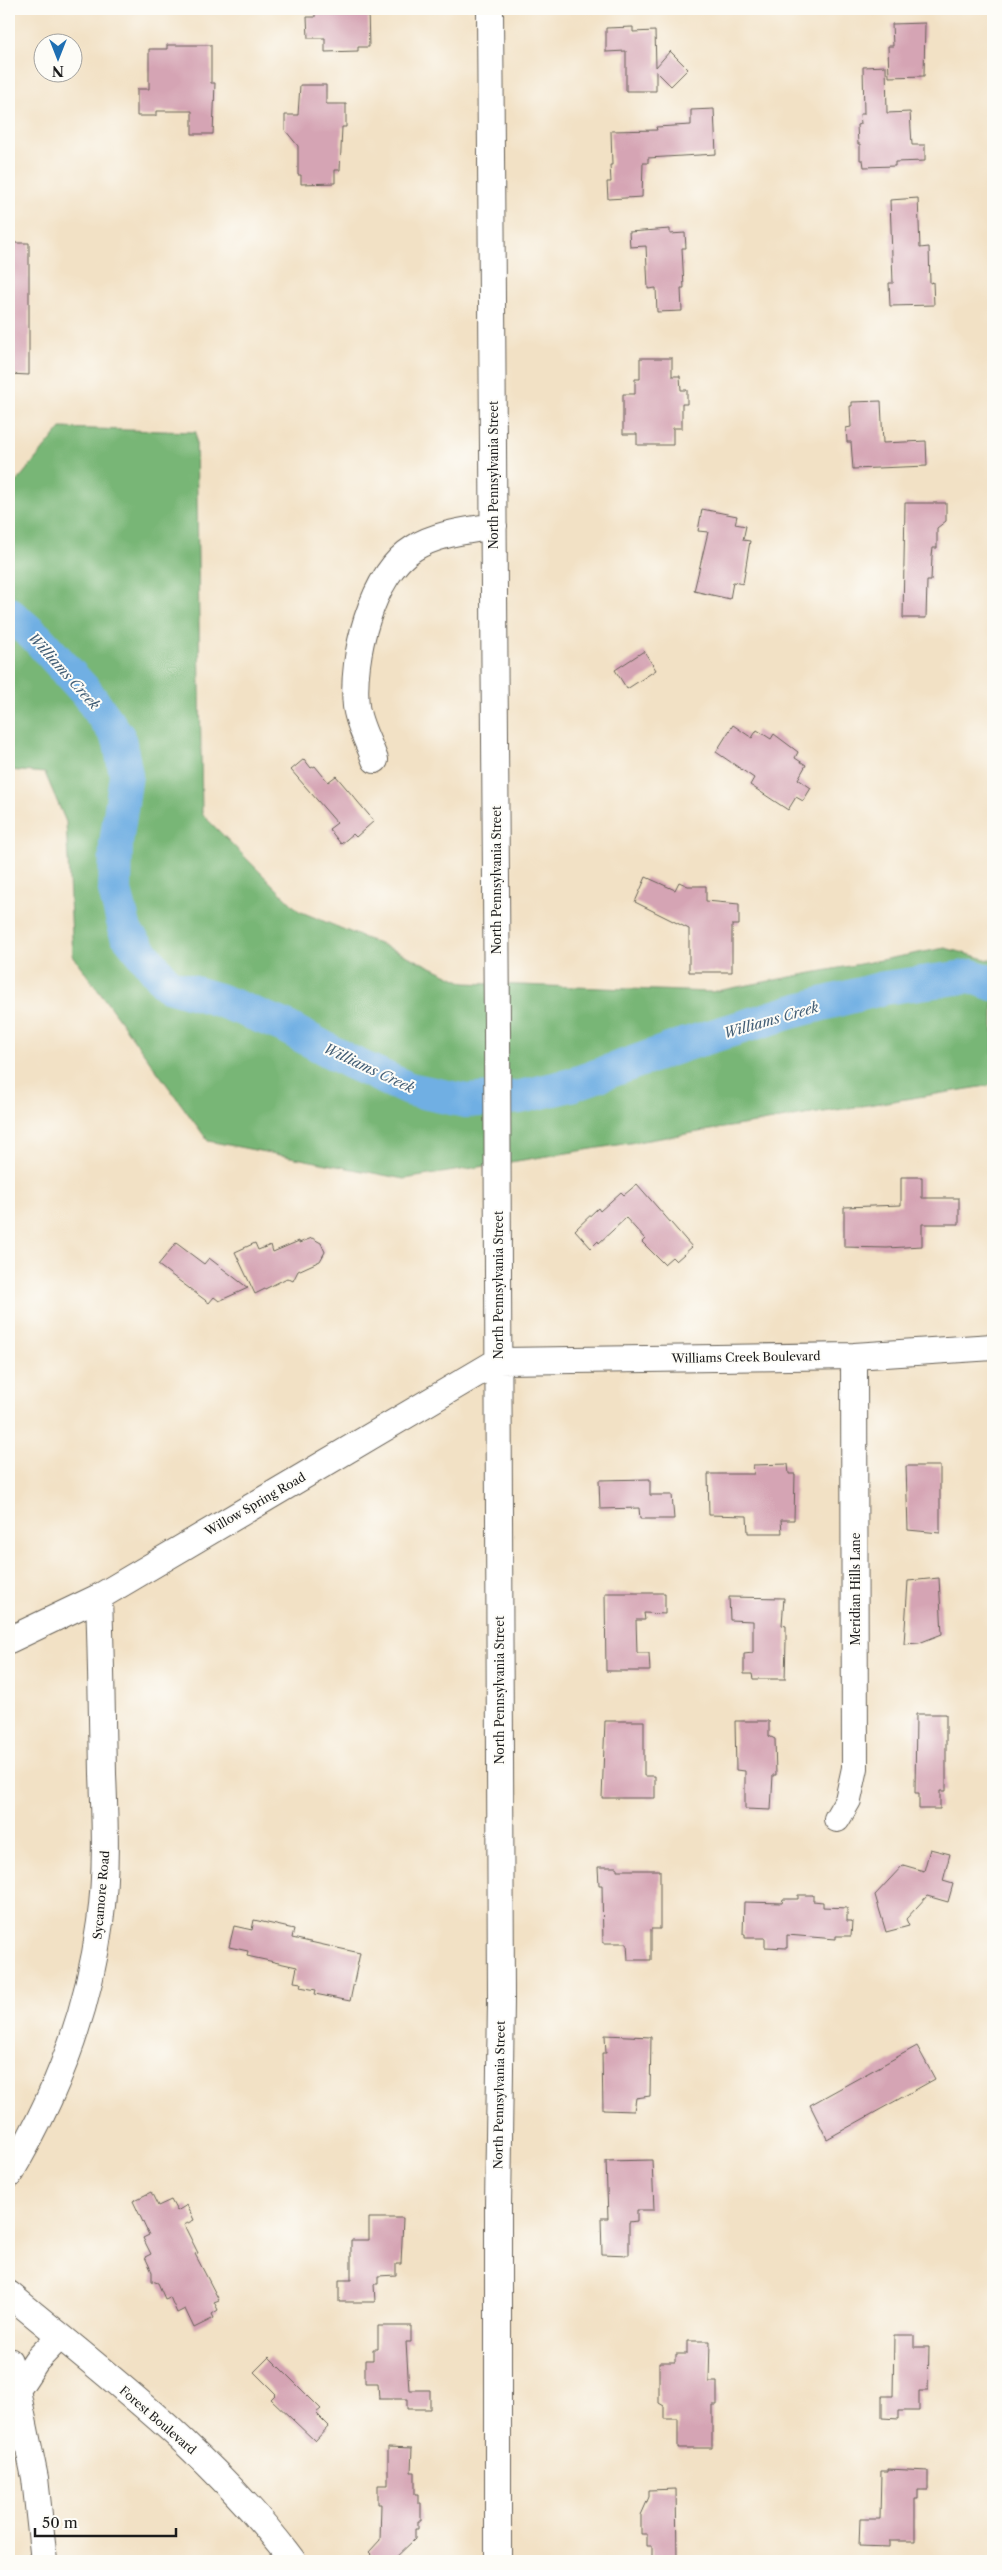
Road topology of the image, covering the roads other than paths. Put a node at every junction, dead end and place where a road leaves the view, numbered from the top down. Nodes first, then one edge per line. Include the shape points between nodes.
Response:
1 (490, 9) edge
2 (494, 526) junction
3 (375, 760) dead end
4 (993, 1347) edge
5 (854, 1356) junction
6 (498, 1361) junction
7 (99, 1597) junction
8 (9, 1640) edge
9 (837, 1818) dead end
10 (9, 2176) edge
11 (9, 2294) edge
12 (60, 2336) junction
13 (9, 2361) edge
14 (17, 2390) junction
15 (44, 2561) edge
16 (293, 2561) edge
17 (498, 2561) edge

1 - 2 street, North Pennsylvania Street
2 - 3 street via 434,538 412,549 393,566 378,590 365,624 356,707
2 - 6 street, North Pennsylvania Street
4 - 5 street, Williams Creek Boulevard
5 - 6 street, Williams Creek Boulevard
5 - 9 street, Meridian Hills Lane via 855,1768 848,1800
6 - 7 street, Willow Spring Road
6 - 17 street, North Pennsylvania Street via 501,2000
7 - 8 street, Willow Spring Road
7 - 10 street, Sycamore Road via 106,1861 100,1921 90,1982 68,2058 52,2097
11 - 12 street, Forest Boulevard
12 - 14 street via 36,2361
12 - 16 street, Forest Boulevard via 205,2460
13 - 14 street
14 - 15 street via 35,2478

